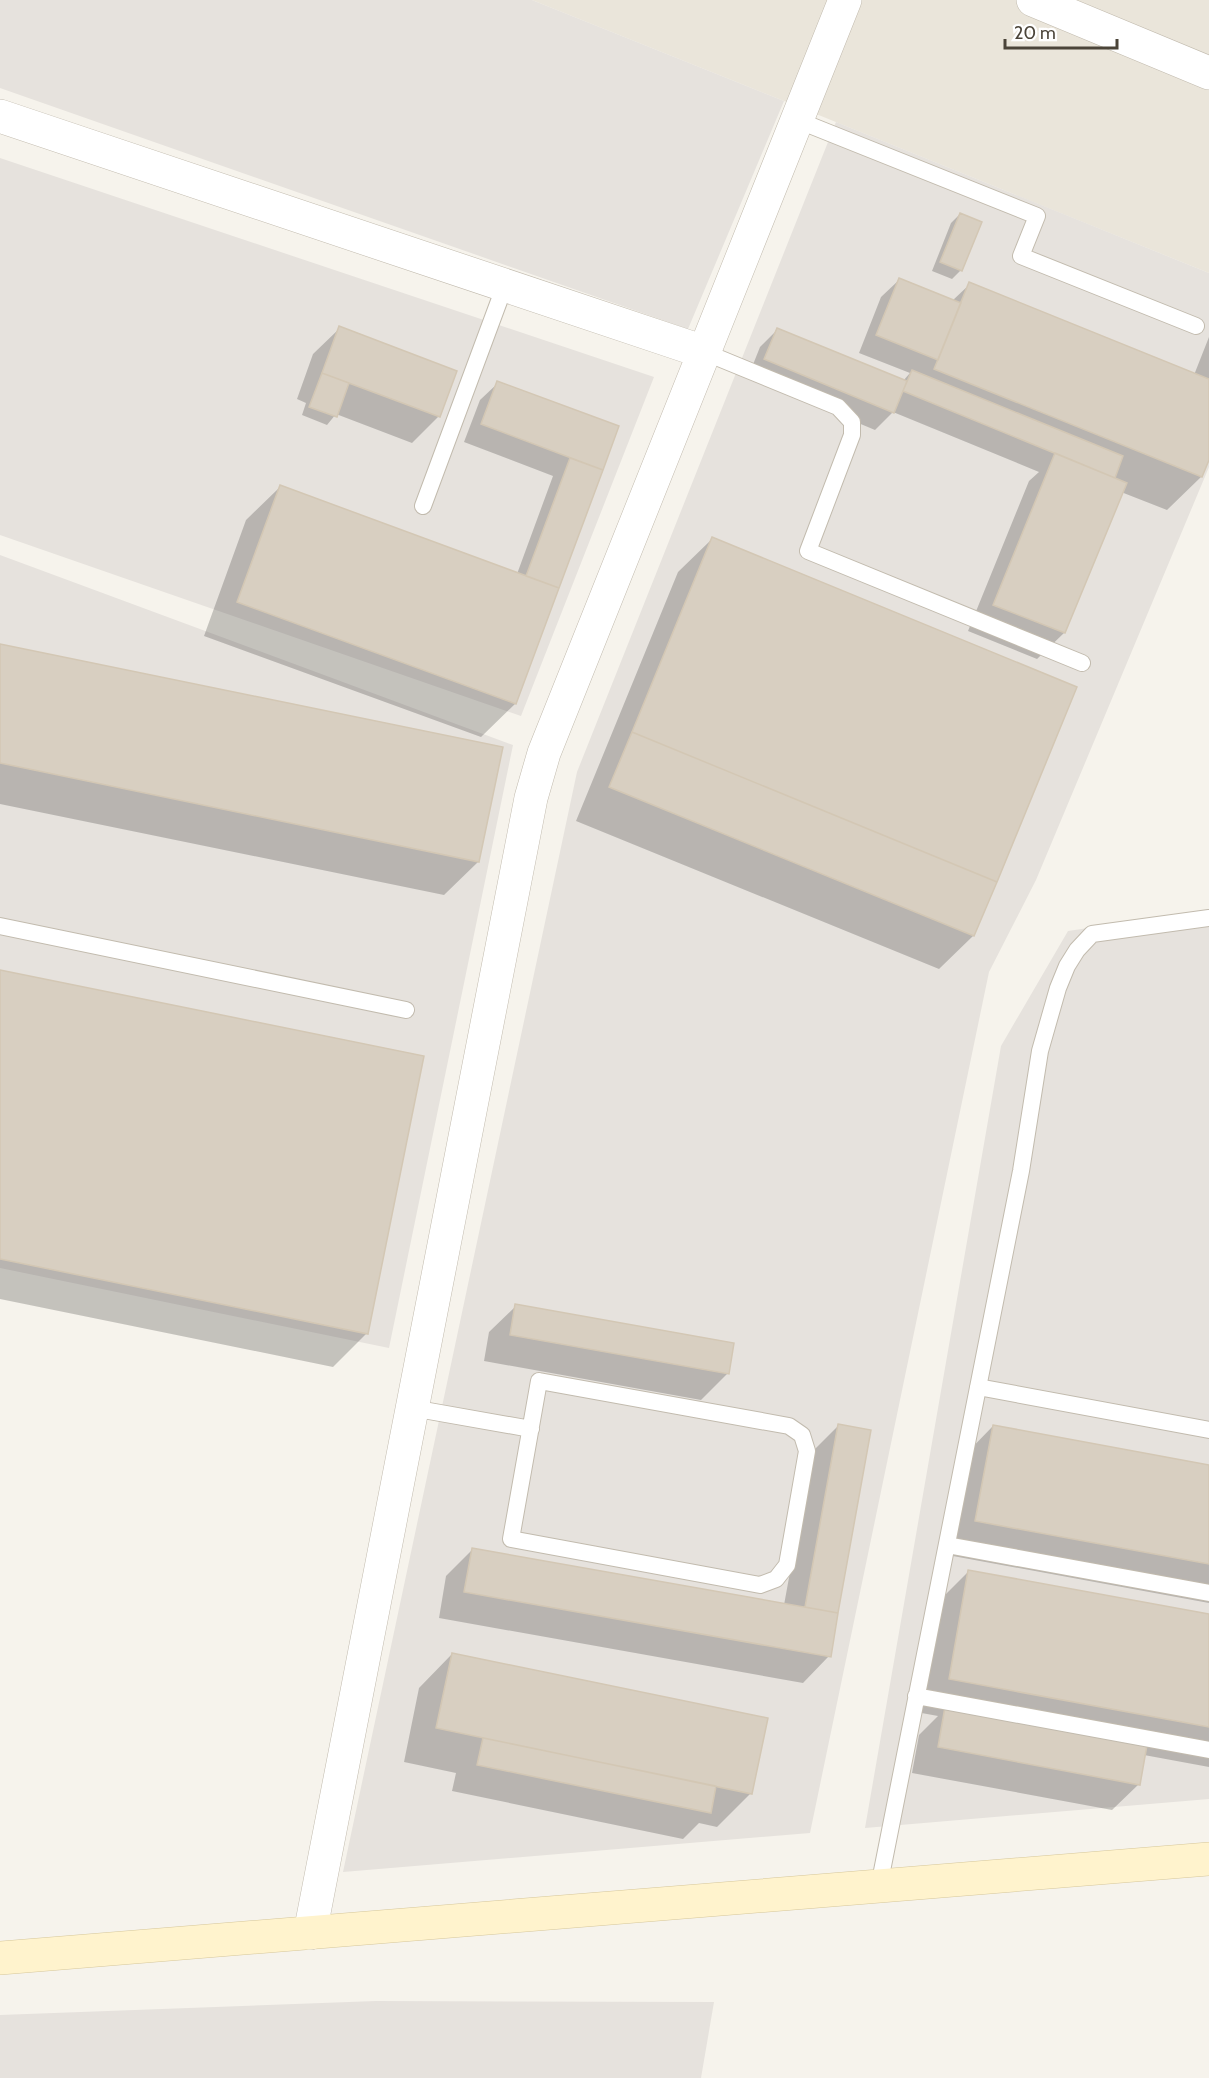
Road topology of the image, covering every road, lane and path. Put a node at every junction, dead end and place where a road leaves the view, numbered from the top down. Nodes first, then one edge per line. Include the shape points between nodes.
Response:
1 (845, 0) edge
2 (1033, 0) edge
3 (1209, 73) edge
4 (0, 116) edge
5 (797, 120) junction
6 (505, 285) junction
7 (1196, 326) dead end
8 (704, 352) junction
9 (423, 506) dead end
10 (1082, 663) dead end
11 (1209, 918) edge
12 (0, 926) edge
13 (406, 1010) dead end
14 (978, 1387) junction
15 (412, 1408) junction
16 (531, 1429) junction
17 (1209, 1430) edge
18 (947, 1545) junction
19 (1209, 1593) edge
20 (916, 1696) junction
21 (1209, 1750) edge
22 (1209, 1859) edge
23 (879, 1886) junction
24 (310, 1933) junction
25 (0, 1959) edge

1 - 5 street
2 - 3 street
4 - 6 street
5 - 7 lane via 1037,216 1021,256
5 - 8 street
6 - 8 street
6 - 9 lane
8 - 10 lane via 838,407 852,422 852,435 808,551
8 - 15 street via 544,753 531,798
11 - 14 lane via 1092,934 1067,966 1040,1051 1021,1171
12 - 13 lane
14 - 17 lane
14 - 18 lane
15 - 16 lane
15 - 24 street
16 - 16 lane via 539,1382 789,1426 802,1435 807,1451 787,1565 776,1580 760,1585 511,1539
18 - 19 lane
18 - 20 lane
20 - 21 lane
20 - 23 lane
22 - 23 street
23 - 24 street
24 - 25 street

